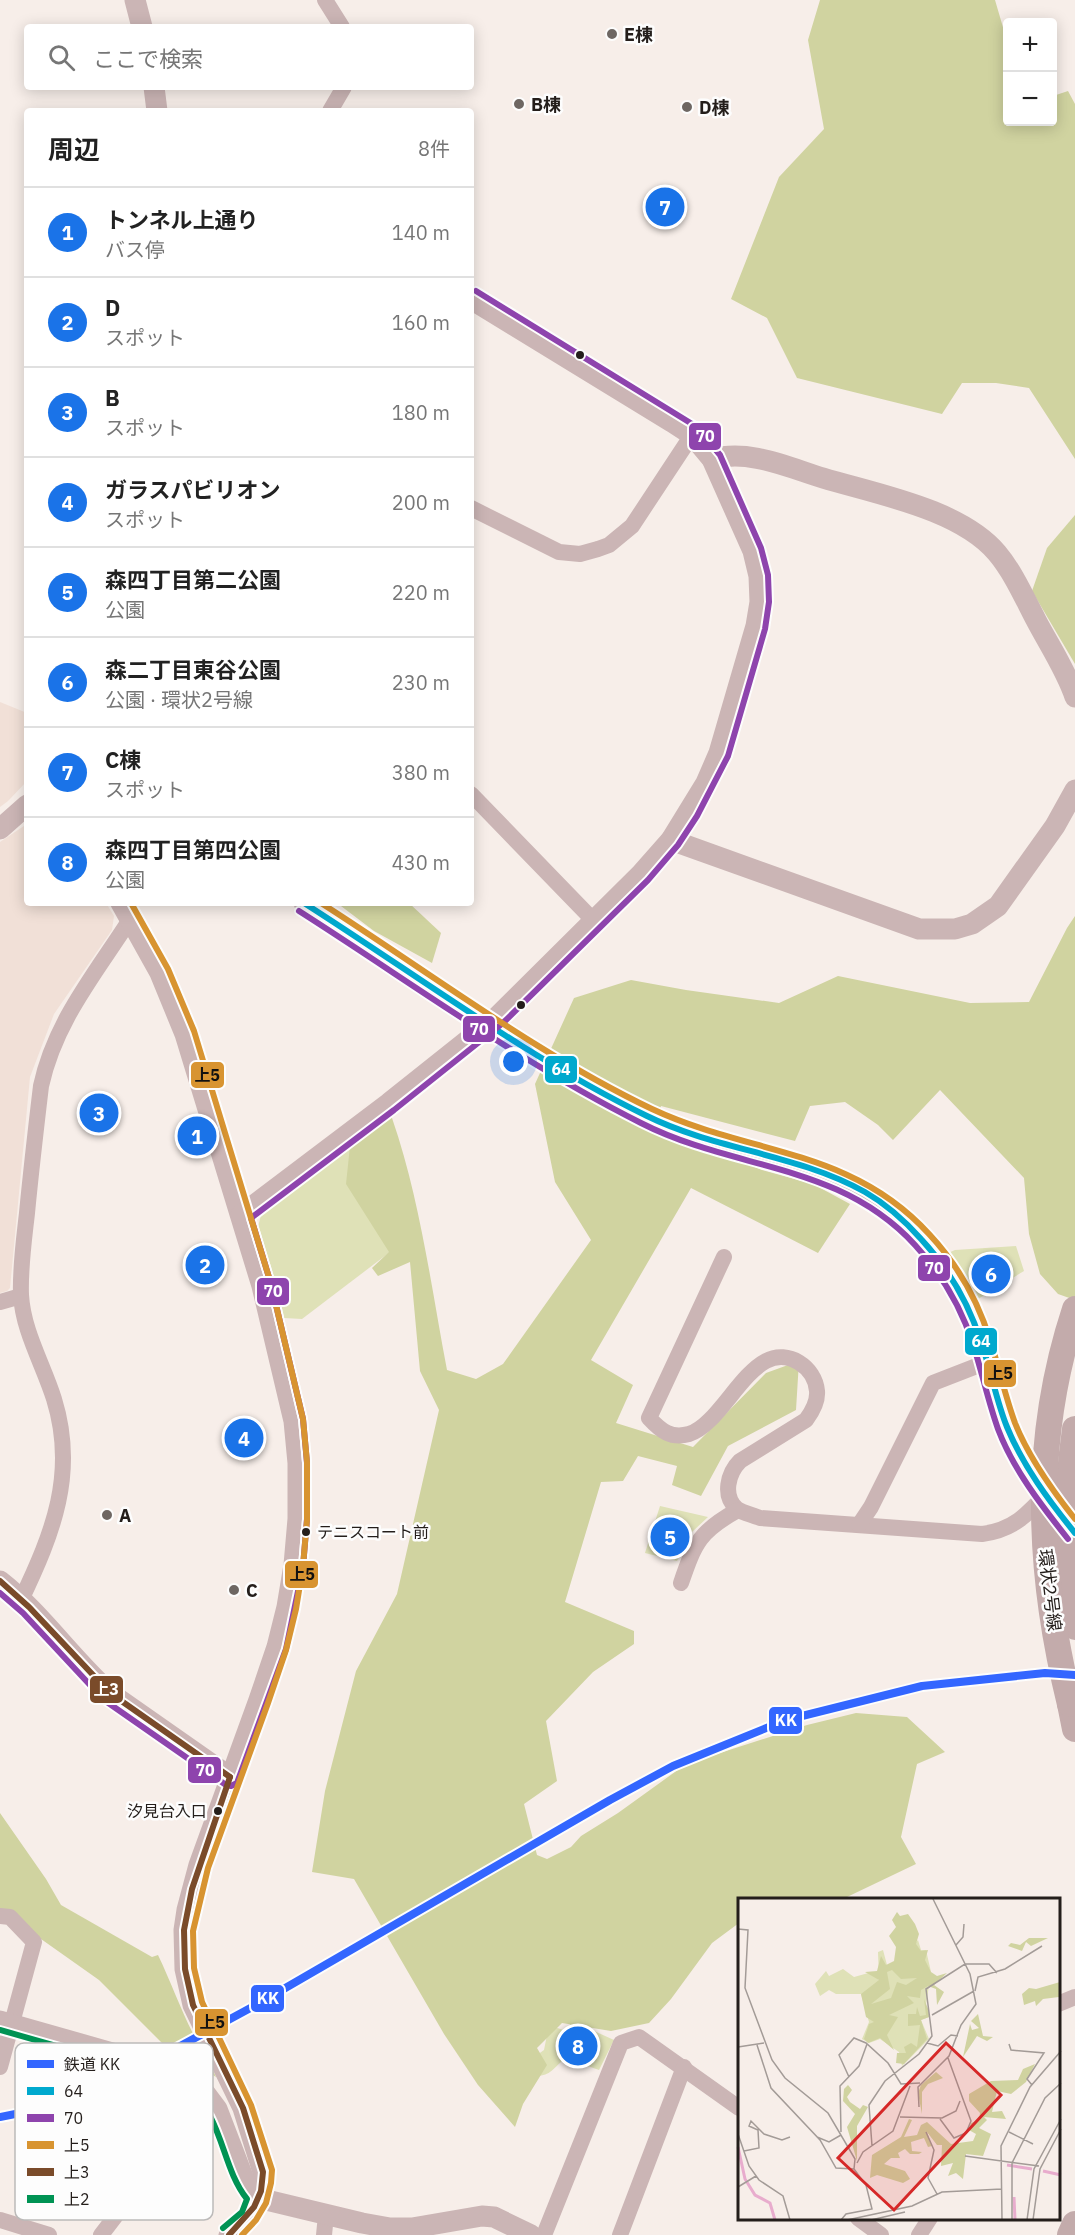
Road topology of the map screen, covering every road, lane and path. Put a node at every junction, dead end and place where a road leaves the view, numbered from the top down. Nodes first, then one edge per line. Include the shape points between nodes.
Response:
1 (135, 0) edge
2 (324, 0) edge
3 (141, 24) edge
4 (340, 24) edge
5 (154, 90) edge
6 (342, 90) edge
7 (157, 108) edge
8 (332, 108) edge
9 (474, 301) edge
10 (692, 435) junction
11 (712, 459) junction
12 (474, 510) edge
13 (1075, 697) edge
14 (1075, 790) edge
15 (474, 797) edge
16 (24, 808) edge
17 (0, 829) edge
18 (671, 840) junction
19 (309, 906) edge
20 (126, 910) edge
21 (594, 921) junction
22 (342, 926) tunnel mouth
23 (650, 1117) tunnel mouth
24 (241, 1215) junction
25 (724, 1257) dead end
26 (21, 1296) junction
27 (0, 1302) edge
28 (1075, 1308) edge
29 (987, 1362) junction
30 (1075, 1429) edge
31 (1075, 1461) edge
32 (1046, 1494) junction
33 (738, 1510) junction
34 (859, 1525) junction
35 (1075, 1533) edge
36 (0, 1581) edge
37 (681, 1583) dead end
38 (21, 1600) junction
39 (1075, 1627) edge
40 (1075, 1729) edge
41 (230, 1777) junction
42 (0, 1916) edge
43 (1075, 1997) edge
44 (1060, 2004) edge
45 (6, 2023) edge
46 (77, 2043) edge
47 (211, 2043) edge
48 (213, 2046) edge
49 (0, 2067) edge
50 (684, 2067) junction
51 (213, 2103) edge
52 (738, 2107) edge
53 (258, 2198) junction
54 (0, 2220) edge
55 (112, 2220) edge
56 (861, 2220) edge
57 (929, 2220) edge
58 (1075, 2224) edge
59 (325, 2225) edge
60 (231, 2234) edge
61 (49, 2235) edge
62 (101, 2235) edge
63 (531, 2235) edge
64 (544, 2235) edge
65 (620, 2235) edge
66 (881, 2235) edge
67 (919, 2235) edge
68 (1070, 2235) edge

1 - 3 street
2 - 4 street
5 - 7 street
6 - 8 street
9 - 10 street
10 - 11 street
10 - 12 street via 632,526 623,536 598,549 580,554 559,552
11 - 13 street via 760,459 919,507 966,527 989,544 1007,566
11 - 18 street via 753,550 760,602 719,753 706,783
14 - 18 street via 1055,826 998,906 972,924 955,929 919,928
15 - 21 street
16 - 17 street
18 - 21 street
19 - 22 street
20 - 24 street via 176,1008
20 - 26 street via 67,1015 46,1062 33,1155
21 - 24 street via 478,1034
23 - 29 street via 705,1140 817,1172 857,1188 887,1207 937,1256 971,1314
24 - 41 street via 294,1421 298,1519 294,1565 277,1647
25 - 33 street via 649,1418 660,1430 674,1436 691,1434 751,1373 765,1361 778,1357 798,1361 807,1368 818,1392 814,1410 806,1420 732,1469 729,1495
26 - 27 street
26 - 38 street via 54,1398 63,1450 59,1502
28 - 40 main road, 環状2号線, bridge via 1050,1416 1044,1540 1054,1627
29 - 32 street via 1008,1429
29 - 34 street via 933,1383
30 - 39 main road, 環状2号線, bridge via 1068,1544
31 - 32 street
32 - 34 street via 1025,1517 1000,1532
32 - 35 street
33 - 34 street via 760,1518
33 - 37 street via 705,1532 690,1555
36 - 38 street
38 - 41 street via 110,1693
41 - 47 street via 192,1888 184,1930 184,1969 193,2005
42 - 45 street via 10,1917 34,1942
43 - 44 street
45 - 46 street
45 - 49 street
48 - 53 street via 243,2108 263,2172
50 - 52 street
50 - 64 street via 639,2037 621,2043
50 - 65 street
51 - 53 street via 245,2182
53 - 59 street
53 - 60 street via 249,2217
54 - 61 street
55 - 62 street
56 - 66 street
57 - 67 street
58 - 68 main road
59 - 63 street via 412,2228 482,2216 494,2217

